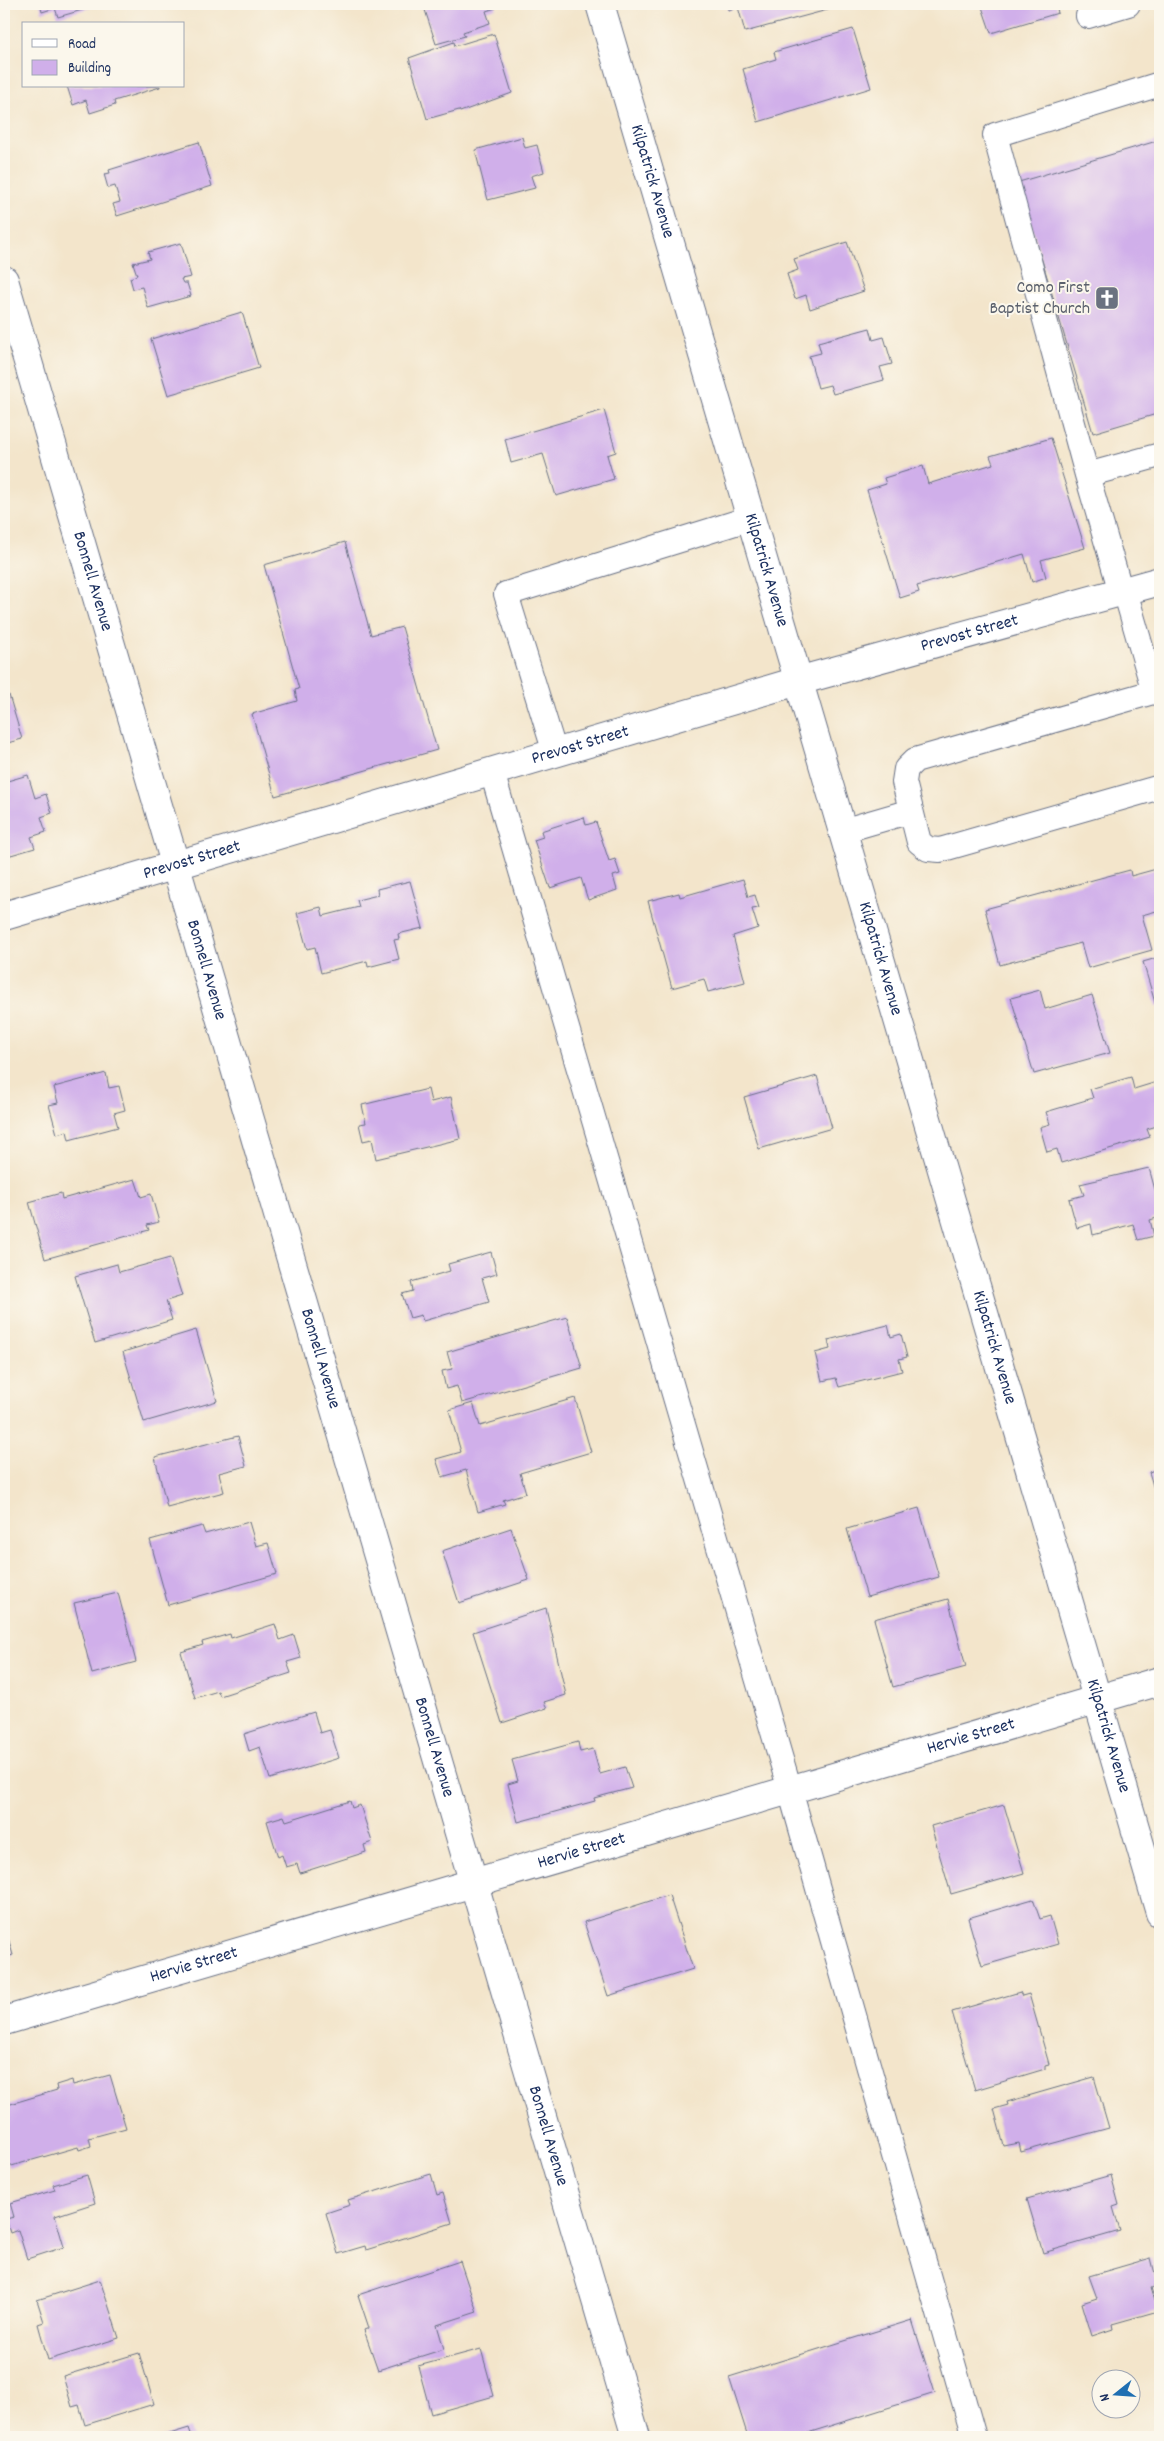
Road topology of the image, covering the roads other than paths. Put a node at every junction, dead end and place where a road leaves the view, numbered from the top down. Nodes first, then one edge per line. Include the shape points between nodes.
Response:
1 (600, 4) edge
2 (1128, 4) edge
3 (1088, 16) dead end
4 (1160, 84) edge
5 (4, 280) edge
6 (1160, 456) edge
7 (1087, 475) junction
8 (751, 518) junction
9 (1160, 581) edge
10 (1123, 592) junction
11 (798, 681) junction
12 (1157, 691) edge
13 (555, 753) junction
14 (492, 772) junction
15 (1160, 787) edge
16 (911, 811) junction
17 (842, 831) junction
18 (175, 866) junction
19 (4, 916) edge
20 (1160, 1681) edge
21 (1098, 1699) junction
22 (790, 1790) junction
23 (473, 1883) junction
24 (1160, 1913) edge
25 (4, 2022) edge
26 (636, 2437) edge
27 (974, 2437) edge

1 - 8 street, Kilpatrick Avenue
2 - 3 lane
4 - 7 lane via 995,135
5 - 18 street, Bonnell Avenue
6 - 7 lane
7 - 10 lane
8 - 11 street, Kilpatrick Avenue
8 - 13 lane via 506,594
9 - 10 street, Prevost Street
10 - 11 street, Prevost Street
10 - 12 lane
11 - 13 street, Prevost Street
11 - 17 street, Kilpatrick Avenue
12 - 16 lane via 914,760 906,769 904,782
13 - 14 street, Prevost Street
14 - 18 street, Prevost Street
14 - 22 lane
15 - 16 lane via 940,850 928,849 919,842
16 - 17 lane
17 - 21 street, Kilpatrick Avenue
18 - 19 street, Prevost Street
18 - 23 street, Bonnell Avenue
20 - 21 street, Hervie Street
21 - 22 street, Hervie Street
21 - 24 street, Kilpatrick Avenue
22 - 23 street, Hervie Street
22 - 27 lane
23 - 25 street, Hervie Street
23 - 26 street, Bonnell Avenue

